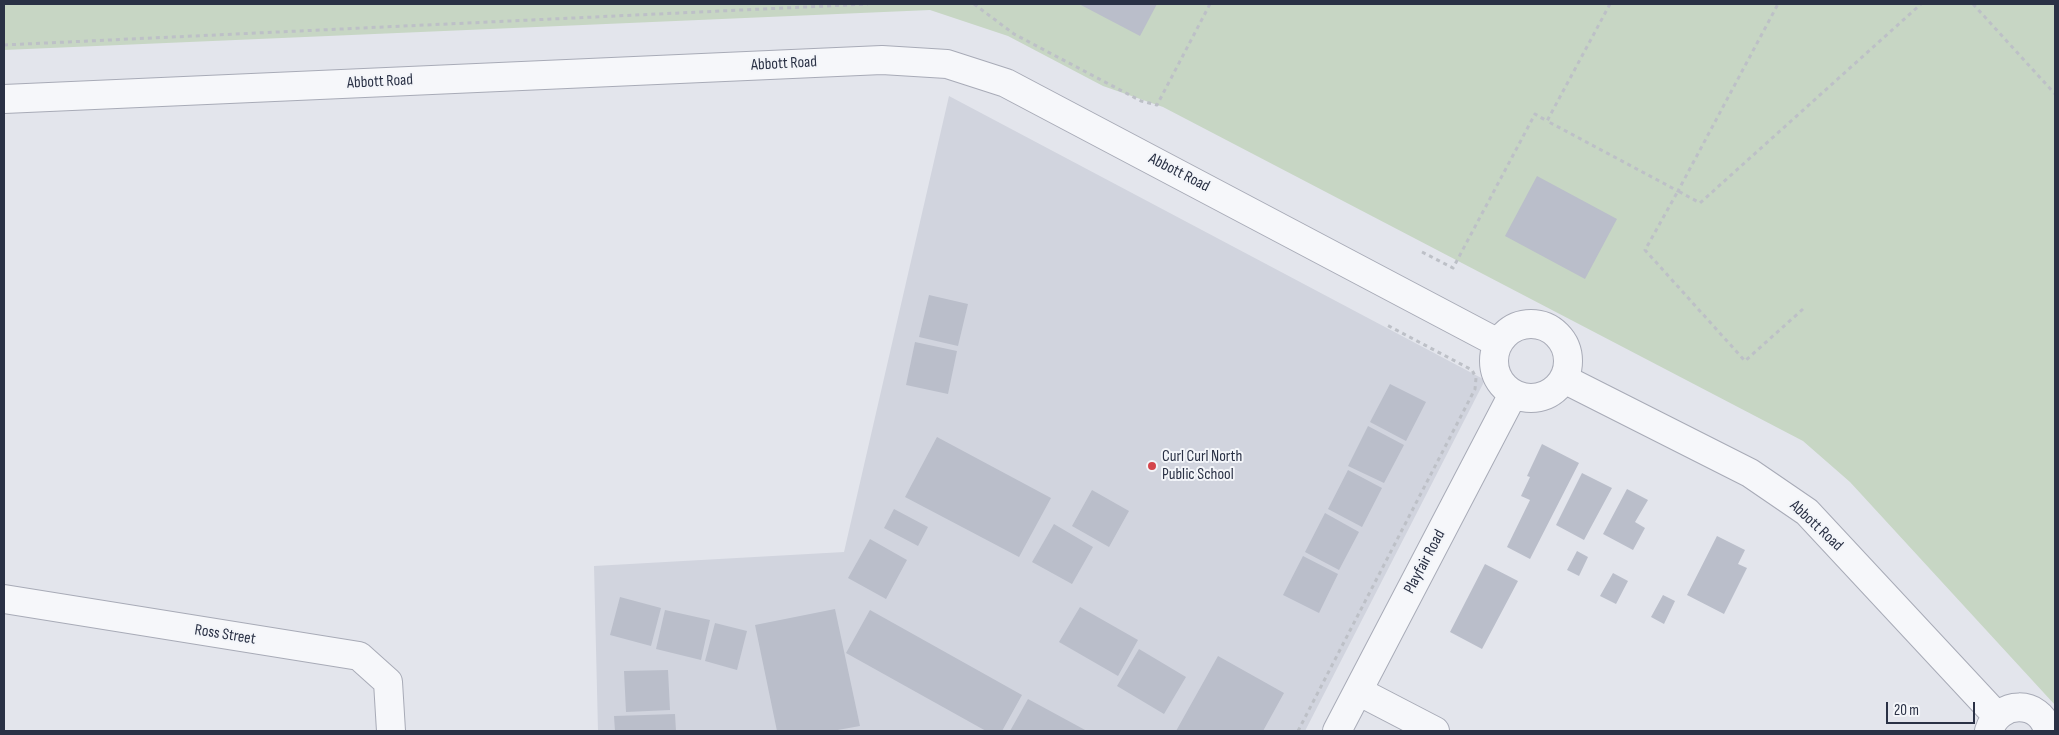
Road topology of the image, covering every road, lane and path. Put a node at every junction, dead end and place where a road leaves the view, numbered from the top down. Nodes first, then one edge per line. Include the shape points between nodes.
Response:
1 (868, 4) edge
2 (974, 4) edge
3 (1210, 4) edge
4 (1610, 4) edge
5 (1778, 4) edge
6 (1920, 4) edge
7 (1972, 4) edge
8 (4, 44) edge
9 (2055, 94) edge
10 (4, 99) edge
11 (1547, 121) junction
12 (1678, 191) junction
13 (1422, 252) dead end
14 (1803, 309) dead end
15 (1385, 324) dead end
16 (1498, 343) junction
17 (1564, 379) junction
18 (1513, 394) junction
19 (4, 599) edge
20 (1358, 691) junction
21 (1993, 724) edge
22 (391, 731) edge
23 (1298, 731) edge
24 (1337, 731) edge
25 (1435, 731) edge
26 (2048, 731) edge

1 - 8 path
2 - 3 path via 1014,34 1141,102 1157,104
4 - 11 path
5 - 12 path
6 - 12 path via 1700,203
7 - 9 path
10 - 16 street, Abbott Road via 882,60 947,64 1006,83
11 - 12 path
11 - 13 path via 1535,114 1453,268
12 - 14 path via 1645,250 1745,361
15 - 23 path via 1472,370 1476,389
16 - 17 street via 1506,334 1526,324 1549,328 1558,335 1567,350 1568,368
16 - 18 street via 1494,360 1497,377
17 - 18 street via 1547,395 1524,398
17 - 21 street, Abbott Road via 1750,473 1807,512
18 - 20 street, Playfair Road
19 - 22 street, Ross Street via 359,656 388,682
20 - 24 street, Playfair Road
20 - 25 street
21 - 26 street, Abbott Road via 2014,707 2024,707 2041,716

